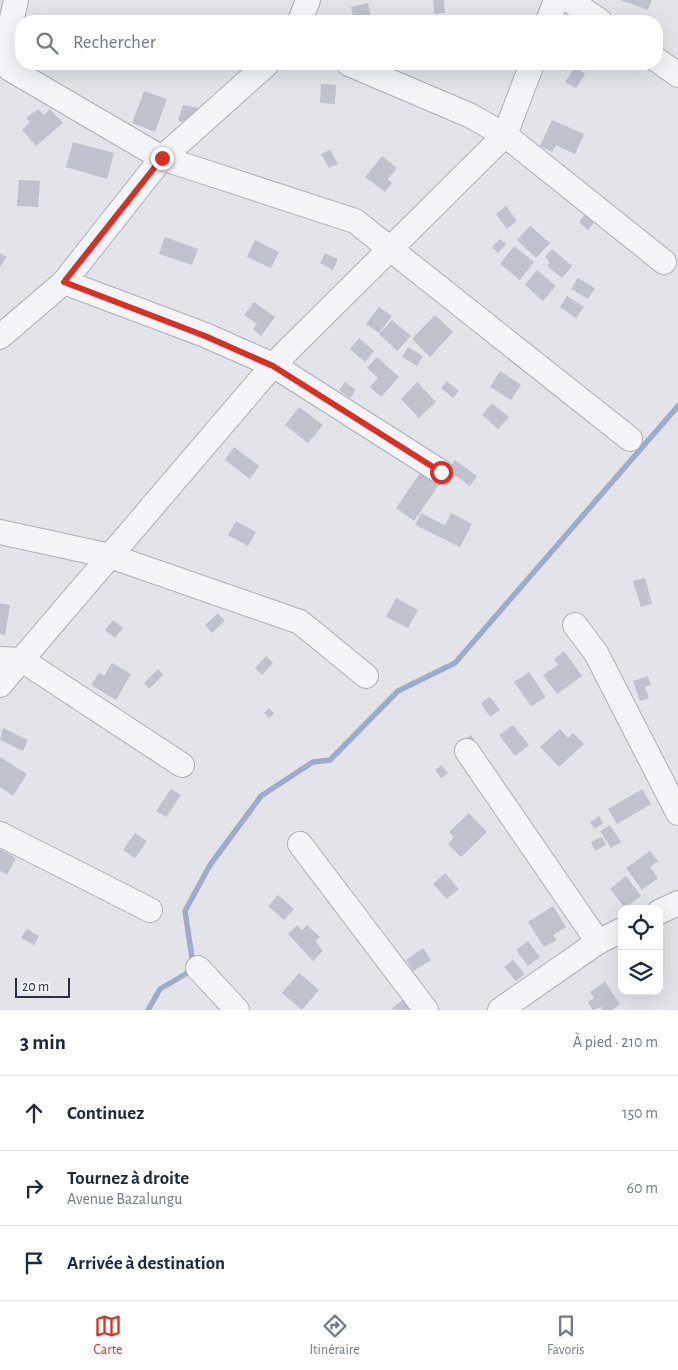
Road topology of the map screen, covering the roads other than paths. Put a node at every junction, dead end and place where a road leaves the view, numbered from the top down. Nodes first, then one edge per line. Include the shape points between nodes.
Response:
1 (16, 0) edge
2 (308, 0) edge
3 (556, 0) edge
4 (569, 0) edge
5 (302, 15) edge
6 (550, 15) edge
7 (591, 15) edge
8 (663, 64) edge
9 (5, 70) edge
10 (260, 70) edge
11 (363, 70) edge
12 (530, 70) edge
13 (678, 75) edge
14 (505, 135) junction
15 (162, 158) junction
16 (392, 248) junction
17 (664, 262) dead end
18 (64, 282) junction
19 (0, 337) edge
20 (273, 366) junction
21 (630, 439) dead end
22 (441, 472) dead end
23 (0, 532) edge
24 (110, 556) junction
25 (575, 625) dead end
26 (11, 659) edge
27 (366, 676) dead end
28 (0, 685) edge
29 (467, 751) dead end
30 (182, 764) dead end
31 (678, 813) edge
32 (0, 834) edge
33 (300, 844) dead end
34 (678, 903) edge
35 (150, 910) dead end
36 (663, 910) edge
37 (618, 932) edge
38 (598, 942) junction
39 (198, 968) dead end
40 (524, 1003) edge
41 (237, 1010) edge
42 (426, 1010) edge
43 (500, 1010) edge

1 - 9 street via 4,54
2 - 5 street
3 - 6 street
4 - 7 street
8 - 13 street
9 - 15 street
10 - 15 street
11 - 14 street via 469,115
12 - 14 street
14 - 16 street
14 - 17 street
15 - 16 street via 355,221
15 - 18 street
16 - 20 street
16 - 21 street
18 - 19 street
18 - 20 street
20 - 22 street
20 - 24 street
23 - 24 street
24 - 26 street
24 - 27 street via 300,622
25 - 31 street via 596,653
26 - 28 street
26 - 30 street
29 - 38 street
32 - 35 street
33 - 42 street
34 - 36 street
37 - 38 street
38 - 40 street
39 - 41 street
40 - 43 street

